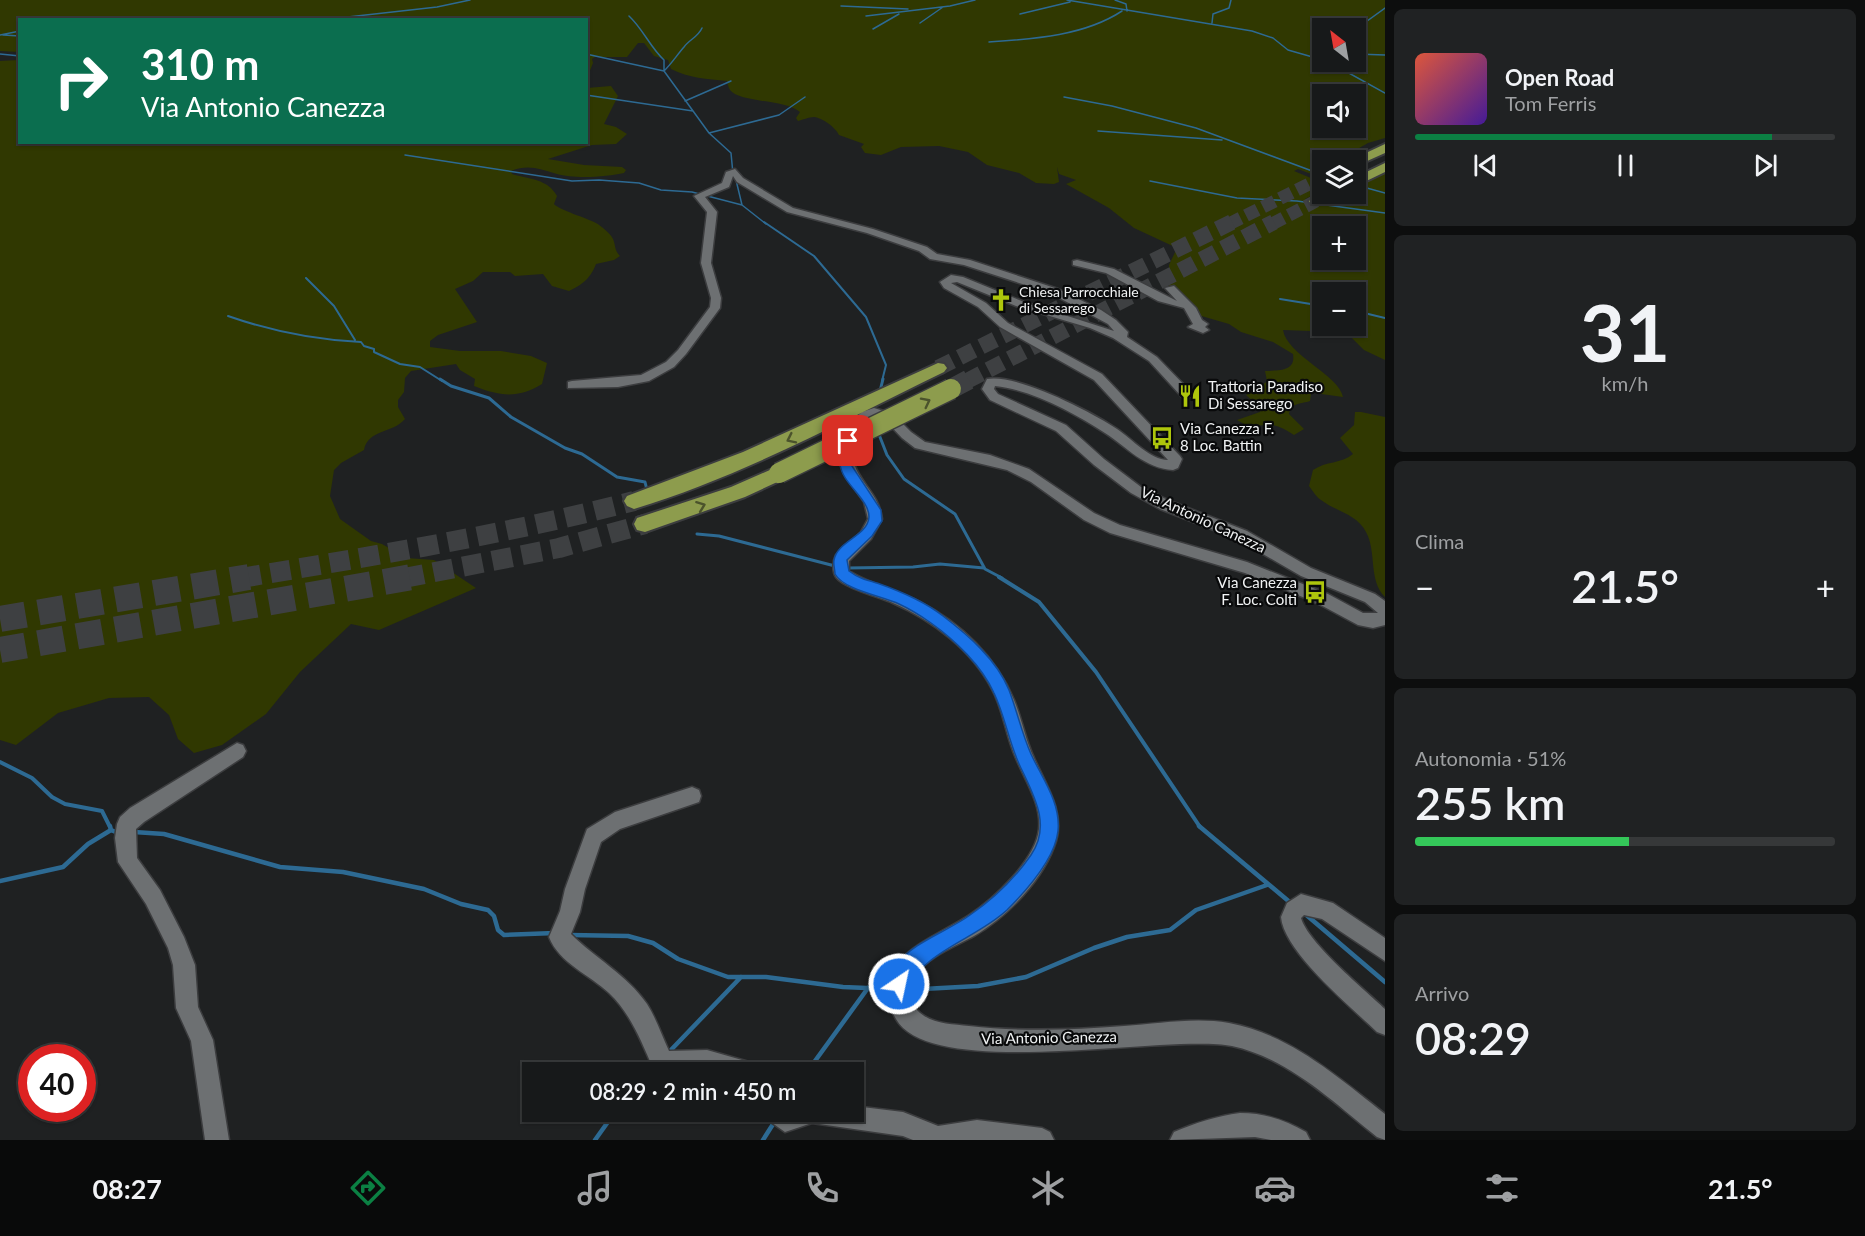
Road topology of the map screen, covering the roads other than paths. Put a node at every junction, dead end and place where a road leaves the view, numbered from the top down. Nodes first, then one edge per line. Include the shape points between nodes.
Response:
1 (1385, 148) edge
2 (1366, 157) edge
3 (1385, 167) edge
4 (1366, 177) edge
5 (942, 259) junction
6 (1077, 263) dead end
7 (1170, 288) dead end
8 (984, 290) junction
9 (1187, 305) junction
10 (1203, 330) dead end
11 (1121, 340) junction
12 (938, 368) tunnel mouth
13 (572, 385) dead end
14 (951, 389) tunnel mouth
15 (1186, 394) dead end
16 (634, 501) tunnel mouth
17 (645, 524) tunnel mouth
18 (1385, 610) edge
19 (1385, 616) edge
20 (237, 751) dead end
21 (692, 796) dead end
22 (1385, 950) edge
23 (1385, 1024) edge
24 (666, 1062) edge
25 (690, 1062) edge
26 (715, 1062) edge
27 (864, 1119) edge
28 (1385, 1129) edge
29 (217, 1140) edge
30 (1042, 1140) edge
31 (1182, 1140) edge
32 (1298, 1140) edge

1 - 2 highway
3 - 4 highway
5 - 8 street via 984,286
5 - 11 street via 996,271 1071,298 1112,322 1122,332
5 - 13 street via 870,231 790,210 733,172 726,185 701,195 711,212 706,263 715,308 681,353 651,378
6 - 9 street via 1110,271 1162,299
7 - 9 street
8 - 11 street, Via Antonio Canezza via 1094,326
8 - 18 street, Via Antonio Canezza via 959,279 945,282 1004,325 1098,377 1175,459 1173,465 1150,460 1087,416 1018,387 991,382 988,389 994,397 1061,429 1136,490 1242,535 1306,572 1370,598
9 - 10 street via 1202,324 1194,327
11 - 15 street, Via Antonio Canezza via 1153,359
12 -> 16 highway via 767,451
17 -> 14 highway, bridge via 738,492
19 - 28 street, Via Antonio Canezza via 1375,621 1363,620 1281,581 1101,523 1015,468 910,442 893,419 877,414 854,427 848,441 846,466 874,510 875,521 841,560 842,574 855,584 905,601 936,618 987,667 1001,690 1023,755 1047,805 1050,831 1038,860 1001,903 905,970 898,991 909,1019 936,1033 987,1040 1070,1041 1198,1032 1243,1038 1286,1055
20 - 29 street via 137,815 127,824 125,838 128,862 153,897 184,964 186,1008 202,1040
21 - 24 street via 615,820 594,836 559,937 580,959 616,985 640,1012 661,1060
22 - 23 street via 1326,910 1297,908 1291,918 1294,929 1329,971
25 - 26 street
27 - 30 street via 903,1124 938,1138 977,1132
31 - 32 street via 1249,1123

